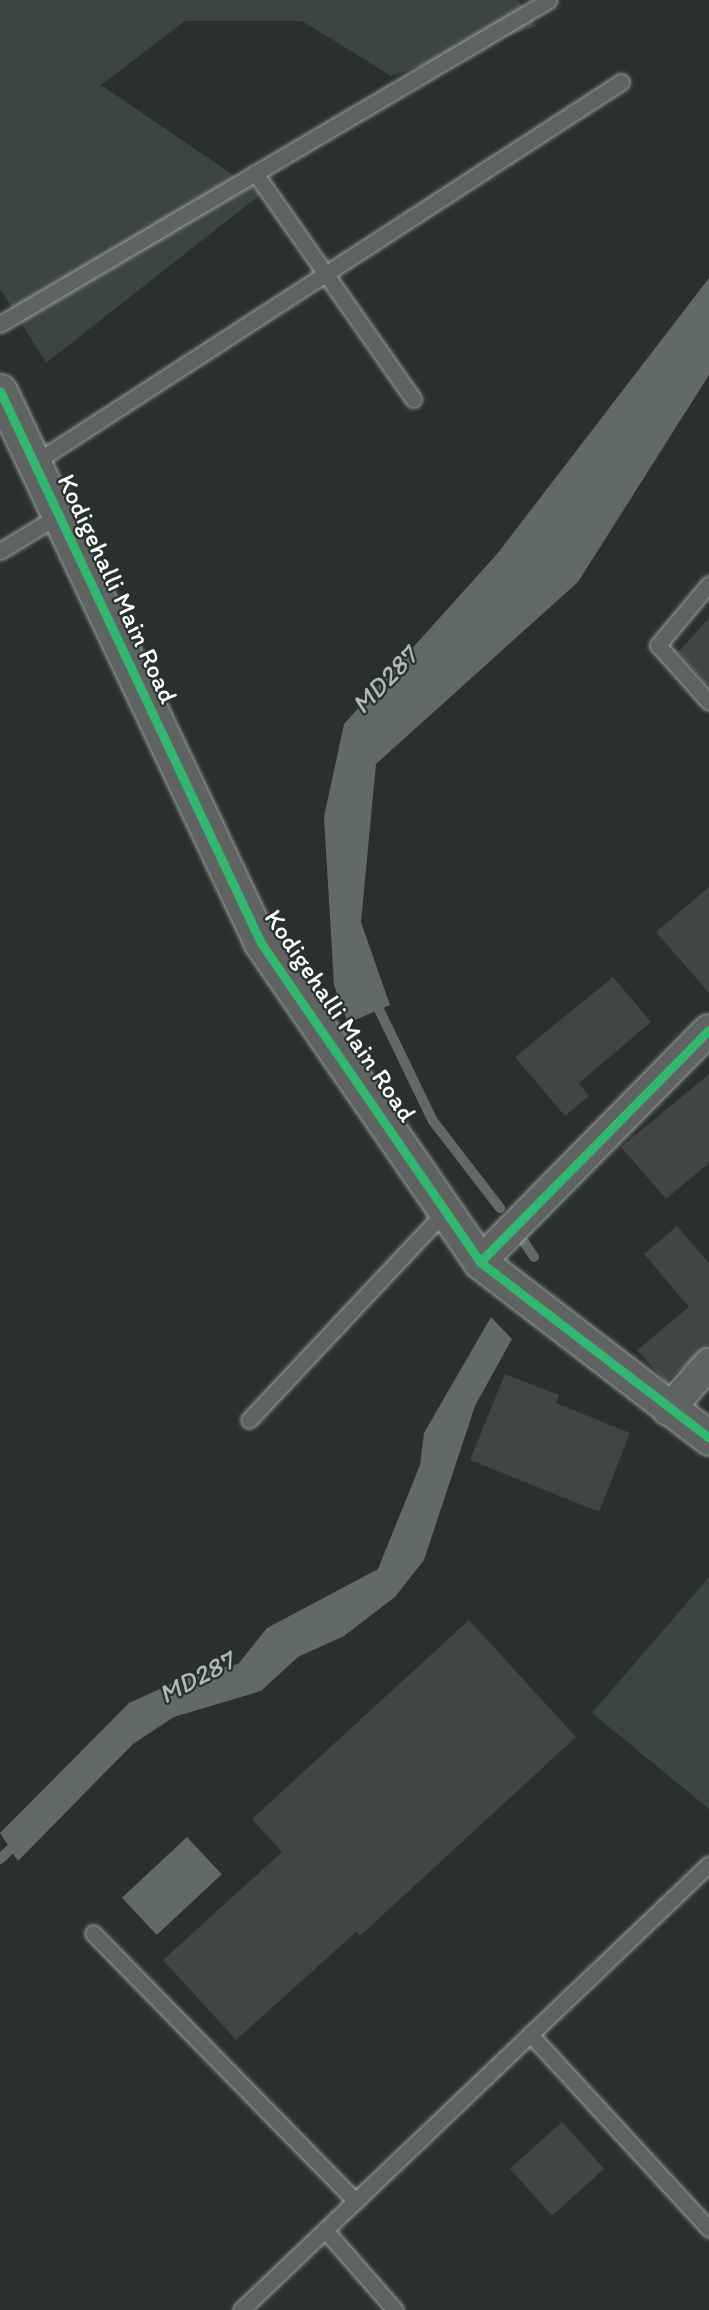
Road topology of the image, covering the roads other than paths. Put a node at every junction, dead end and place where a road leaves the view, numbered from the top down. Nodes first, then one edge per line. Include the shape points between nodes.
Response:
1 (549, 0) edge
2 (621, 82) dead end
3 (255, 173) junction
4 (326, 274) junction
5 (0, 324) edge
6 (0, 391) edge
7 (413, 399) dead end
8 (34, 463) junction
9 (59, 515) junction
10 (0, 551) edge
11 (709, 584) edge
12 (709, 702) edge
13 (709, 1030) edge
14 (446, 1210) junction
15 (480, 1262) junction
16 (709, 1364) edge
17 (668, 1410) junction
18 (249, 1420) dead end
19 (709, 1438) edge
20 (709, 1864) edge
21 (93, 1933) dead end
22 (530, 2034) junction
23 (355, 2201) junction
24 (709, 2229) edge
25 (325, 2230) junction
26 (241, 2310) edge
27 (395, 2310) edge

1 - 3 lane
2 - 4 lane
3 - 4 lane
3 - 5 lane
4 - 7 lane
4 - 8 lane
6 - 8 street, Kodigehalli Main Road
8 - 9 street, Kodigehalli Main Road
9 - 10 lane
9 - 14 street, Kodigehalli Main Road via 261,943
11 - 12 lane via 658,645
13 - 15 street
14 - 15 street, Kodigehalli Main Road
14 - 18 lane
15 - 17 street, Kodigehalli Main Road
16 - 17 street
17 - 19 street, Kodigehalli Main Road
20 - 22 lane
21 - 23 lane
22 - 23 lane
22 - 24 lane
23 - 25 lane
25 - 26 lane
25 - 27 lane

